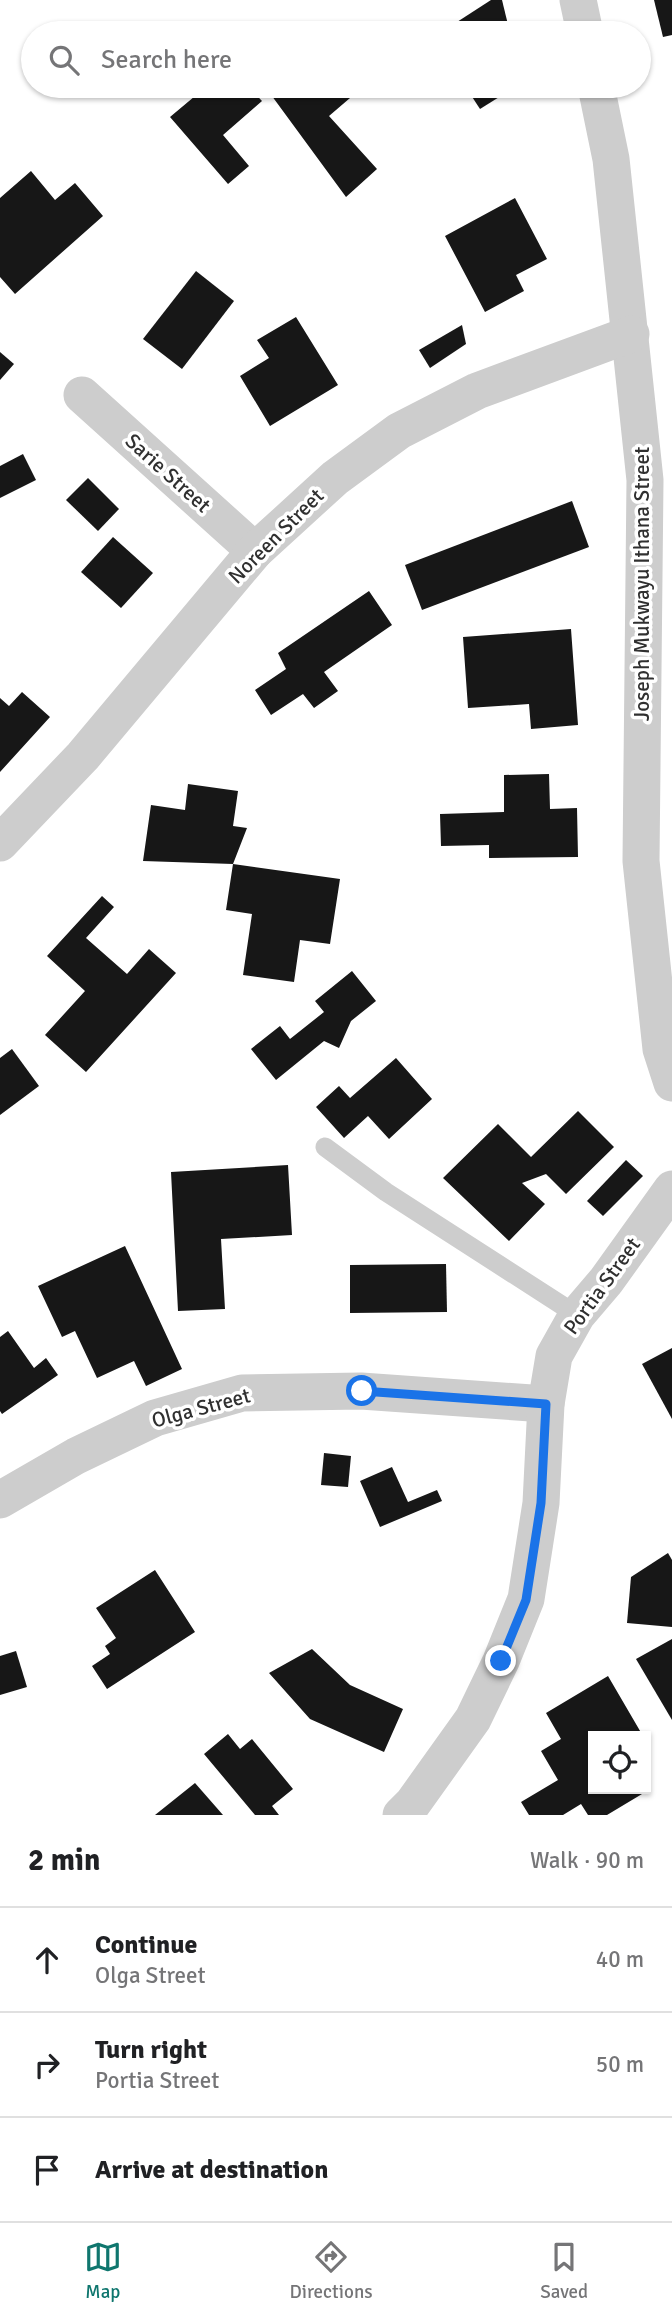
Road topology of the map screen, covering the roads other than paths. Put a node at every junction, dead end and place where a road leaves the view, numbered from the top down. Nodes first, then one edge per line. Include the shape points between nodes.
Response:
1 (578, 0) edge
2 (582, 21) edge
3 (598, 98) edge
4 (631, 334) junction
5 (82, 395) dead end
6 (255, 551) junction
7 (0, 844) edge
8 (672, 1083) edge
9 (325, 1147) dead end
10 (672, 1189) edge
11 (577, 1315) junction
12 (546, 1404) junction
13 (0, 1500) edge
14 (401, 1815) edge

1 - 2 street
3 - 4 street, Joseph Mukwayu Ithana Street via 611,159
4 - 6 street, Noreen Street via 477,391 399,431 335,478
4 - 8 street, Joseph Mukwayu Ithana Street via 645,480 641,861 661,1049
5 - 6 street, Sarie Street
6 - 7 street, Noreen Street via 83,756
9 - 11 lane via 386,1192
10 - 11 street, Portia Street
11 - 12 street, Portia Street via 554,1356
12 - 13 street, Olga Street via 362,1391 242,1393 155,1419 76,1456
12 - 14 street, Portia Street via 541,1503 526,1600 473,1719

